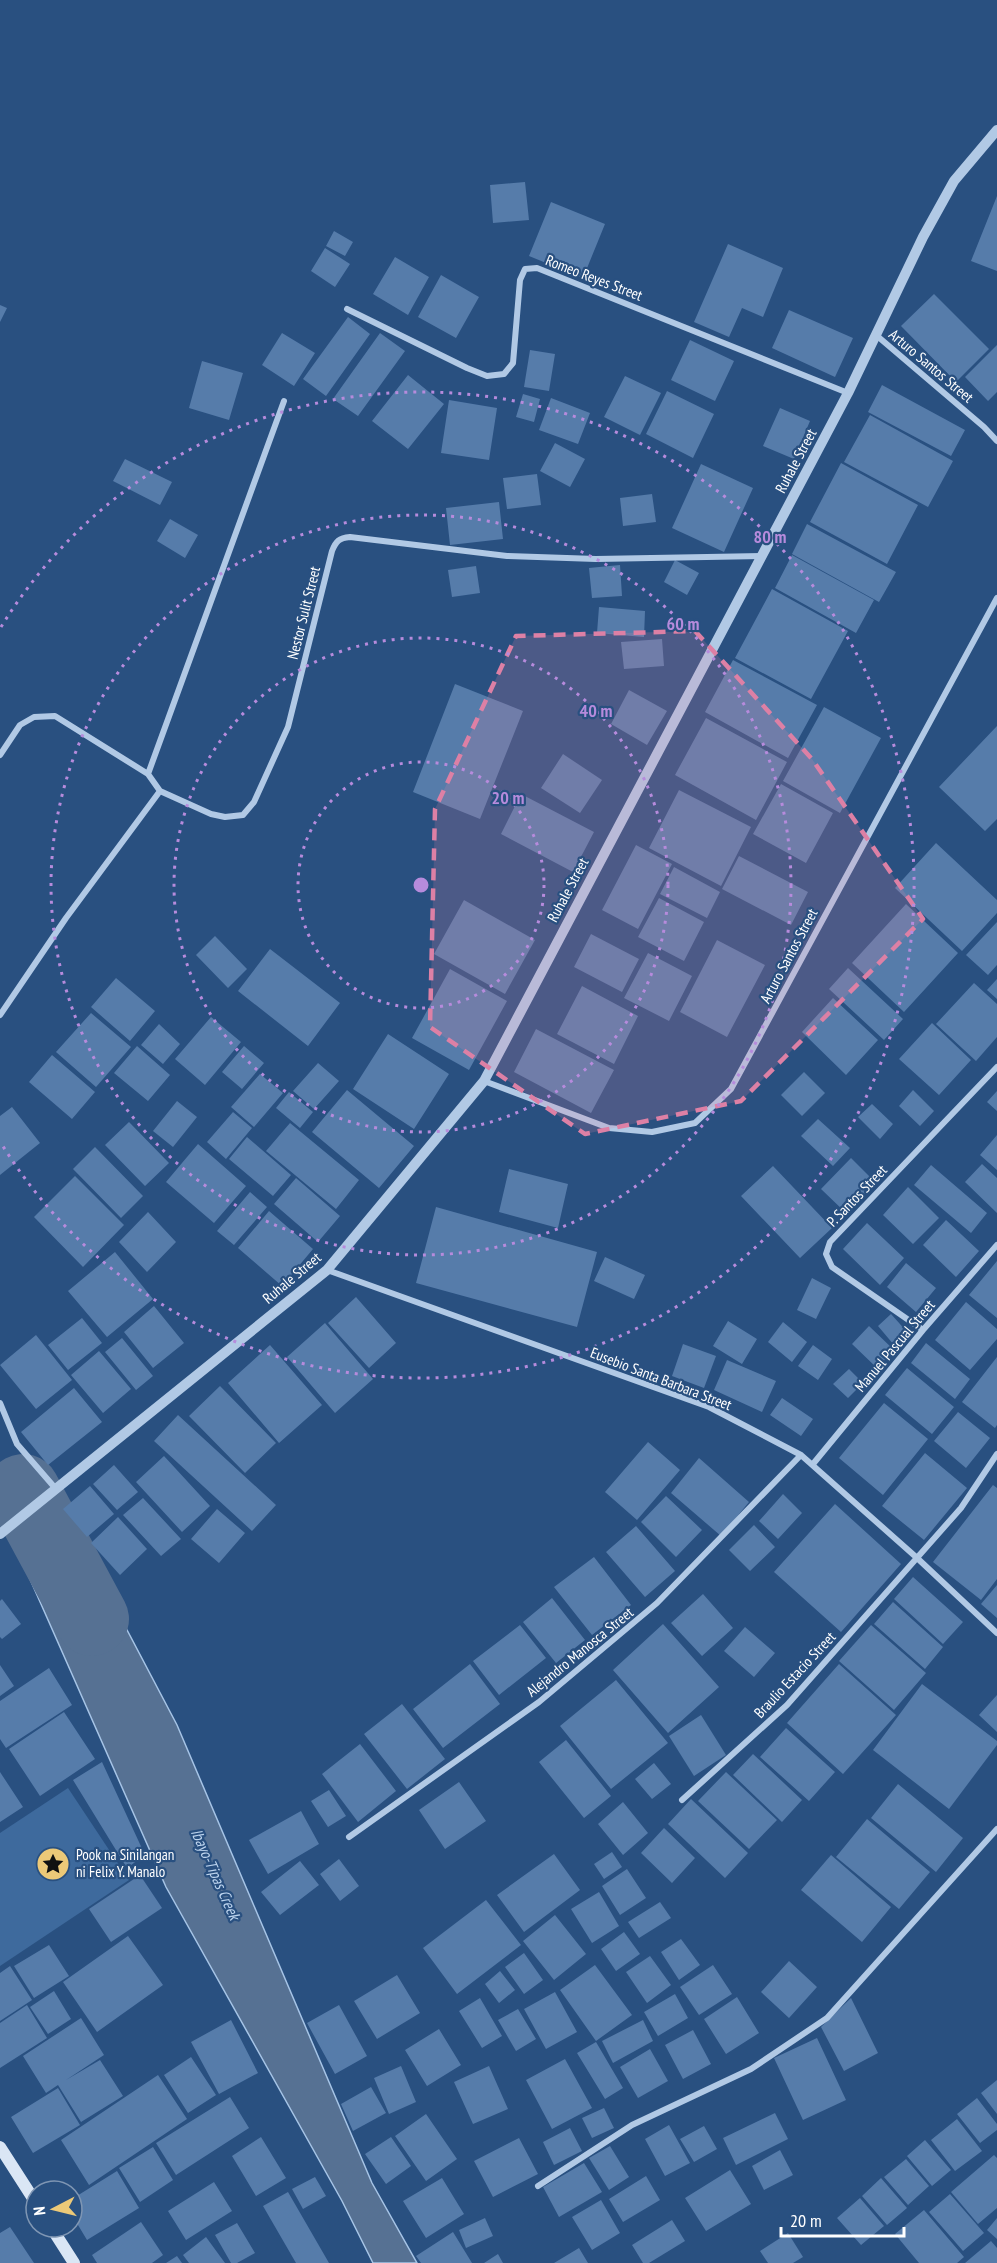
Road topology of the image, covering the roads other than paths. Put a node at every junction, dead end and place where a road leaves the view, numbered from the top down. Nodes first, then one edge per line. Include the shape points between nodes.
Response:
1 (997, 130) edge
2 (347, 309) dead end
3 (876, 335) junction
4 (848, 393) junction
5 (284, 401) dead end
6 (997, 441) edge
7 (762, 556) junction
8 (997, 598) edge
9 (0, 755) edge
10 (148, 774) junction
11 (160, 791) junction
12 (0, 1015) edge
13 (997, 1067) edge
14 (484, 1082) junction
15 (997, 1245) edge
16 (327, 1270) junction
17 (923, 1330) junction
18 (0, 1402) edge
19 (997, 1454) edge
20 (801, 1455) junction
21 (813, 1464) junction
22 (53, 1491) junction
23 (0, 1534) edge
24 (916, 1557) junction
25 (997, 1633) edge
26 (682, 1800) dead end
27 (996, 1833) edge
28 (348, 1837) dead end
29 (0, 2147) edge
30 (24, 2184) edge
31 (538, 2186) dead end
32 (59, 2239) edge
33 (74, 2263) edge

1 - 3 street, Ruhale Street via 954,181
2 - 4 street, Romeo Reyes Street via 467,368 487,376 504,374 513,363 520,280 525,270 537,268
3 - 4 street, Ruhale Street
3 - 6 street, Arturo Santos Street
4 - 7 street, Ruhale Street
5 - 10 street
7 - 11 street, Nestor Sulit Street via 507,556 341,538 332,551 288,727 254,802 243,815 225,817
7 - 14 street, Ruhale Street
8 - 14 street, Arturo Santos Street via 731,1089 695,1122 652,1132 609,1128
9 - 10 street via 20,725 34,717 56,716
10 - 11 street
11 - 12 street
13 - 17 street, P. Santos Street via 830,1242 826,1254 832,1267
14 - 16 street, Ruhale Street
15 - 17 street, Manuel Pascual Street
16 - 20 street, Eusebio Santa Barbara Street via 709,1407
16 - 22 street, Ruhale Street
17 - 21 street, Manuel Pascual Street
18 - 22 street via 17,1444
19 - 24 street, Braulio Estacio Street via 961,1508
20 - 21 street, Eusebio Santa Barbara Street
20 - 28 street, Alejandro Manosca Street via 657,1603 539,1702
21 - 24 street, Eusebio Santa Barbara Street
22 - 23 street, Ruhale Street
24 - 25 street, Eusebio Santa Barbara Street
24 - 26 street, Braulio Estacio Street via 787,1704
27 - 31 street via 827,2018 751,2069 632,2125
29 - 30 main road
32 - 33 main road

